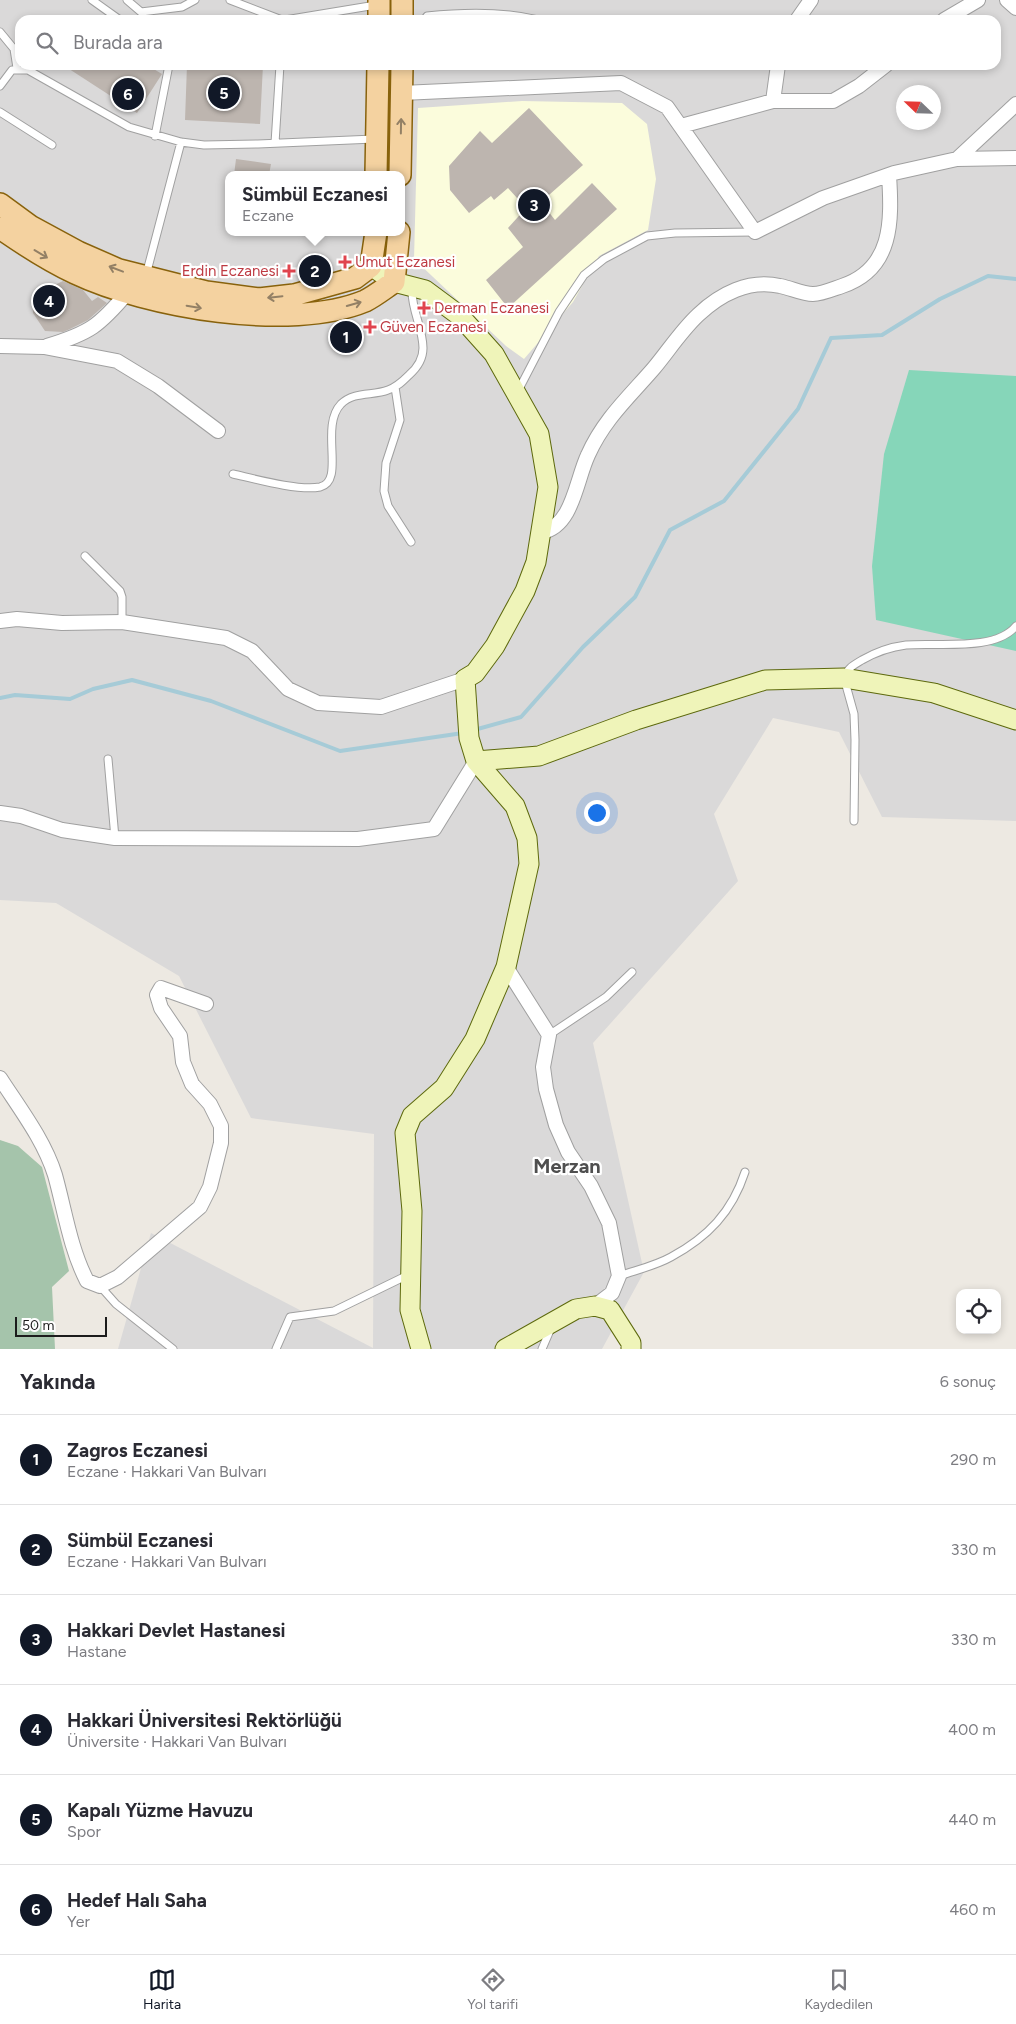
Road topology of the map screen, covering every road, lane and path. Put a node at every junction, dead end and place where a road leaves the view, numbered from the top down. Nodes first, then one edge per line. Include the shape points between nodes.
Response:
1 (92, 0) edge
2 (127, 0) edge
3 (195, 0) edge
4 (230, 0) edge
5 (402, 0) edge
6 (811, 0) edge
7 (978, 0) edge
8 (1007, 0) edge
9 (379, 8) edge
10 (1016, 8) edge
11 (113, 15) edge
12 (270, 15) edge
13 (323, 15) edge
14 (402, 15) edge
15 (439, 15) edge
16 (513, 15) edge
17 (800, 15) edge
18 (952, 15) edge
19 (0, 32) edge
20 (15, 58) edge
21 (15, 69) edge
22 (28, 70) edge
23 (168, 70) edge
24 (280, 70) edge
25 (378, 70) edge
26 (402, 70) edge
27 (777, 70) edge
28 (880, 70) edge
29 (0, 86) edge
30 (402, 93) junction
31 (773, 101) junction
32 (1016, 104) edge
33 (0, 112) edge
34 (681, 126) junction
35 (155, 136) junction
36 (377, 138) junction
37 (181, 142) junction
38 (275, 143) junction
39 (52, 145) dead end
40 (1016, 158) edge
41 (957, 159) junction
42 (376, 171) edge
43 (400, 171) edge
44 (889, 175) junction
45 (0, 204) edge
46 (0, 228) edge
47 (755, 232) junction
48 (375, 236) edge
49 (399, 236) edge
50 (371, 266) junction
51 (145, 278) junction
52 (403, 284) junction
53 (128, 292) junction
54 (0, 346) edge
55 (44, 347) junction
56 (395, 387) junction
57 (516, 394) junction
58 (218, 432) dead end
59 (233, 474) dead end
60 (542, 532) junction
61 (411, 542) dead end
62 (85, 556) dead end
63 (0, 621) edge
64 (122, 622) junction
65 (1016, 626) edge
66 (844, 678) junction
67 (465, 679) junction
68 (1016, 720) edge
69 (108, 759) dead end
70 (476, 761) junction
71 (0, 813) edge
72 (854, 821) dead end
73 (115, 838) junction
74 (506, 968) junction
75 (632, 972) dead end
76 (206, 1004) dead end
77 (549, 1035) junction
78 (0, 1078) edge
79 (745, 1172) dead end
80 (410, 1274) junction
81 (619, 1276) junction
82 (100, 1286) junction
83 (596, 1306) junction
84 (553, 1323) junction
85 (173, 1349) edge
86 (276, 1349) edge
87 (421, 1349) edge
88 (505, 1349) edge
89 (542, 1349) edge
90 (631, 1349) edge

1 - 11 lane
2 - 3 lane via 141,12 182,7
4 - 12 lane
5 - 14 main road
6 - 17 street
7 - 18 street
8 - 10 street
9 - 13 lane
15 - 16 lane via 474,12
19 - 20 lane via 14,49
21 - 29 lane via 7,74
22 - 35 lane via 104,115
23 - 35 lane
24 - 38 lane
25 - 36 main road
26 - 30 main road
27 - 31 street
28 - 31 street via 833,101
30 - 34 street via 621,83 667,107
43 -> 30 main road
31 - 34 street
32 - 41 street
33 - 39 lane
34 - 47 street
35 - 37 lane
36 - 38 lane
36 - 42 main road
37 - 38 lane via 204,145
37 - 51 lane
40 - 41 street
41 - 44 street
44 - 47 street via 823,198
44 - 60 street via 891,212 881,255 871,270 854,282 813,294 774,284 755,284 738,288 712,303 687,325 654,368 617,407 590,451 565,516 556,526
51 -> 45 main road via 78,252 30,226
46 -> 53 main road via 75,274
47 - 57 lane via 647,236 604,259 584,275 559,312
48 - 50 main road
49 - 52 main road
50 -> 51 main road via 346,281 294,295 260,299 206,292
50 - 52 street
53 -> 52 main road via 229,314 275,316 333,310
52 - 56 lane via 412,300 422,355 415,370
52 - 57 street via 426,290 460,316 494,354
53 - 55 street via 104,320 77,337
54 - 55 street
55 - 58 street via 118,362 158,386
56 - 59 lane via 350,398 338,408 330,434 333,469 323,485 311,487
56 - 61 lane via 400,420 386,463 384,490 388,506
57 - 60 street via 539,434 548,487
60 - 67 street via 536,562 525,591 495,646 475,673
62 - 64 lane via 120,591
63 - 64 street
64 - 67 street via 235,641 252,651 288,690 318,703 381,707
65 - 66 lane via 1005,636 967,644 907,645 883,650 849,668
66 - 68 street via 934,693
66 - 70 street via 765,680 636,720 539,756
66 - 72 lane via 854,723
67 - 70 street via 469,738
69 - 73 lane
70 - 73 street via 434,829 358,839
70 - 74 street via 515,806 527,838 529,864
71 - 73 street via 21,816 62,830
74 - 77 street
74 - 80 street via 474,1040 444,1088 412,1116 405,1133 412,1211
75 - 77 lane via 606,997
76 - 82 street via 160,988 156,995 160,1008 180,1036 183,1062 192,1084 210,1104 221,1126 221,1143 210,1188 200,1207 118,1277
77 - 81 street via 543,1067 556,1126 608,1223
78 - 82 street via 42,1145 54,1174 76,1260 87,1281
79 - 81 lane via 738,1194 717,1224 670,1258
80 - 86 lane via 334,1311 290,1317
80 - 87 street via 410,1310
81 - 83 street via 612,1293
82 - 85 lane via 116,1304
83 - 84 street via 576,1309
83 - 90 street via 610,1310
84 - 88 street
84 - 89 lane

